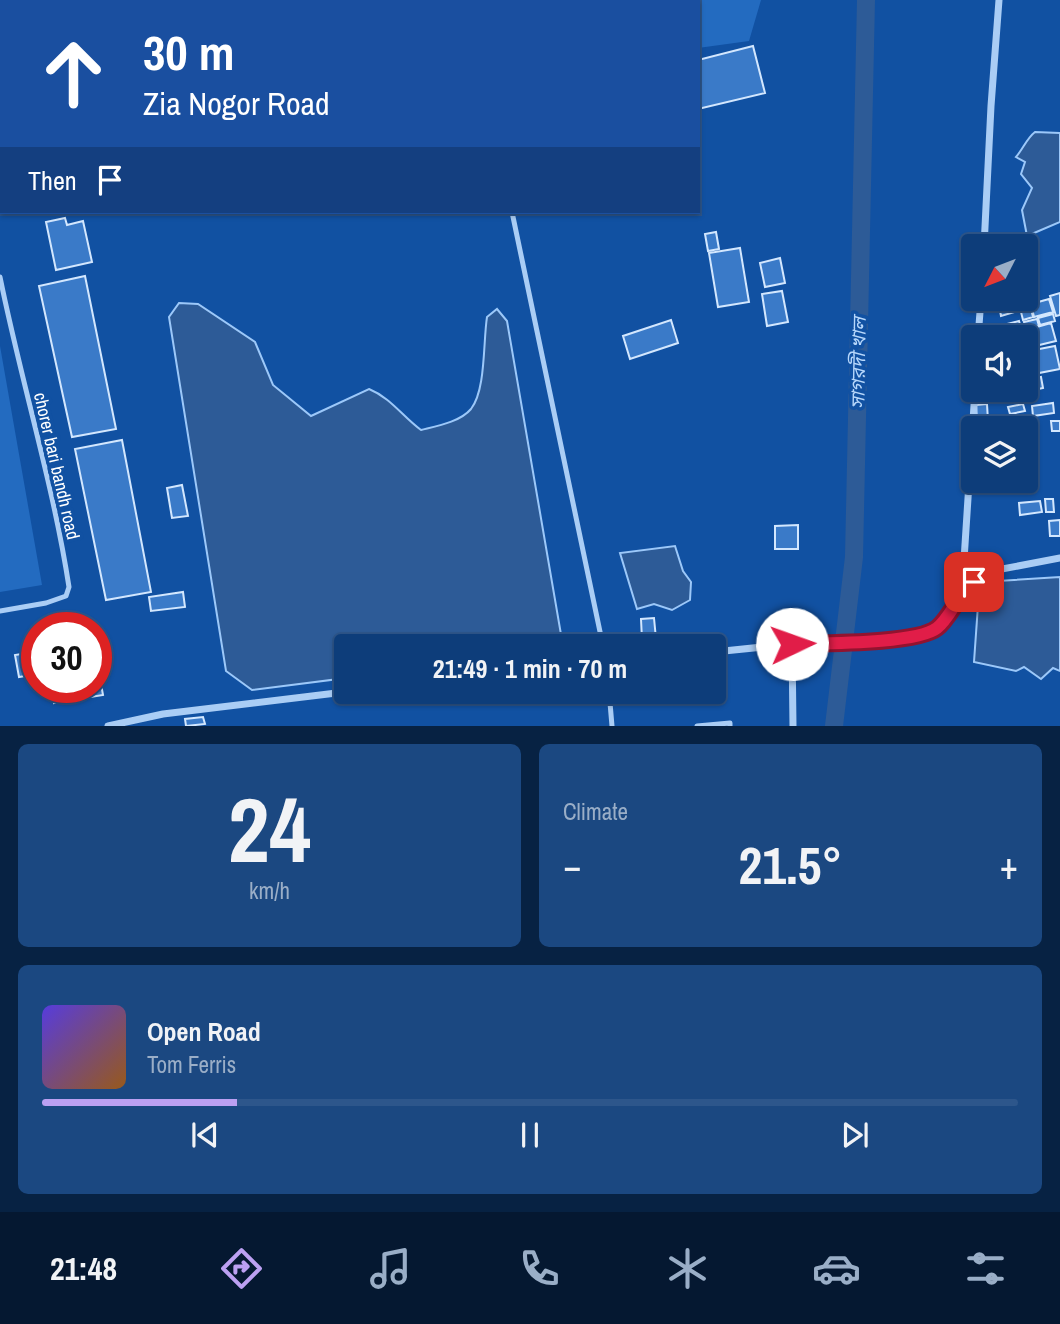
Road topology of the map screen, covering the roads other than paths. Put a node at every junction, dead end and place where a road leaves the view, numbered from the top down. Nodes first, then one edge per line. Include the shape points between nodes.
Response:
1 (999, 0) edge
2 (512, 214) edge
3 (985, 234) edge
4 (0, 277) edge
5 (974, 402) edge
6 (1060, 558) edge
7 (962, 591) junction
8 (0, 611) edge
9 (600, 634) edge
10 (792, 644) junction
11 (726, 651) edge
12 (334, 693) edge
13 (610, 704) edge
14 (108, 726) edge
15 (612, 726) edge
16 (697, 726) edge
17 (730, 726) edge
18 (793, 726) edge

1 - 3 street
2 - 9 lane
4 - 8 lane, chorer bari bandh road via 69,587 66,596 46,603
5 - 7 street
6 - 7 street via 986,572
7 - 10 street via 938,628 916,638
10 - 11 street
10 - 18 street
12 - 14 street via 163,714
13 - 15 lane
16 - 17 lane

